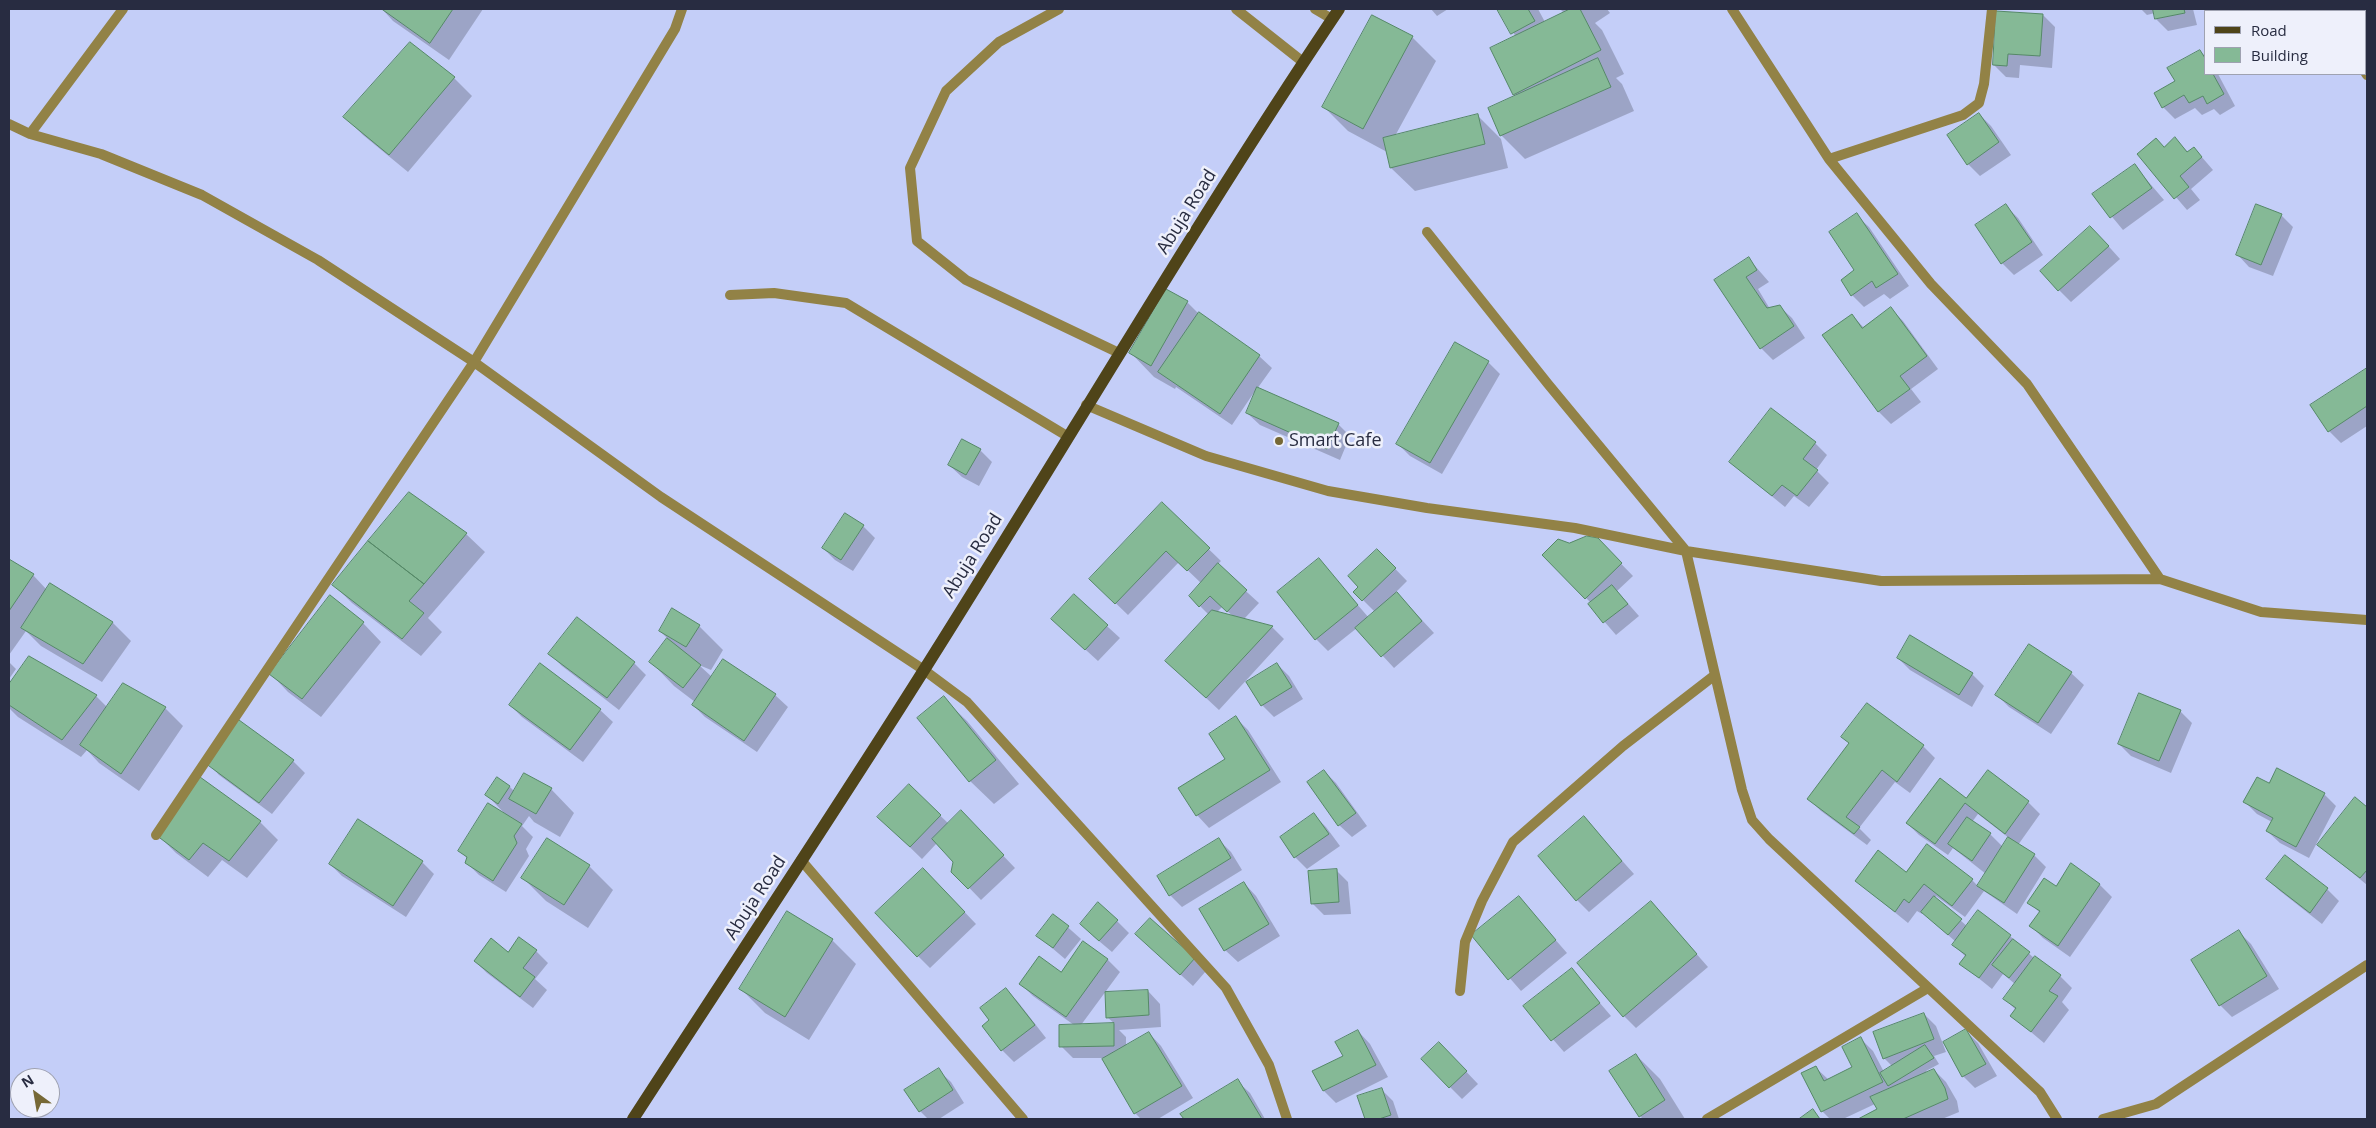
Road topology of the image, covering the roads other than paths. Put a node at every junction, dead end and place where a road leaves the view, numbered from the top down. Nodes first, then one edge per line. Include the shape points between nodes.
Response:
1 (122, 9) edge
2 (682, 9) edge
3 (1059, 9) edge
4 (1236, 9) edge
5 (1315, 9) edge
6 (1732, 9) edge
7 (1992, 9) edge
8 (1335, 14) edge
9 (1304, 62) junction
10 (9, 124) edge
11 (30, 134) junction
12 (1829, 159) junction
13 (1426, 232) dead end
14 (730, 296) dead end
15 (1119, 353) junction
16 (474, 362) junction
17 (1086, 405) junction
18 (1067, 436) junction
19 (1686, 551) junction
20 (2160, 579) junction
21 (2367, 620) edge
22 (924, 670) junction
23 (1715, 675) junction
24 (156, 835) dead end
25 (801, 860) junction
26 (2367, 965) edge
27 (1928, 988) junction
28 (1460, 990) dead end
29 (633, 1119) edge
30 (1024, 1119) edge
31 (1287, 1119) edge
32 (1708, 1119) edge
33 (2057, 1119) edge
34 (2103, 1119) edge

1 - 11 street
2 - 16 street via 675,29
3 - 15 street via 998,42 946,91 910,168 917,241 966,280
4 - 9 street
5 - 8 street
6 - 12 street
7 - 12 street via 1979,103 1963,115
8 - 9 main road, Abuja Road
9 - 15 main road, Abuja Road
10 - 11 street
11 - 16 street via 101,154 202,195 318,260
12 - 20 street via 1931,284 2027,384
13 - 19 street
14 - 18 street via 774,293 846,303
15 - 17 main road, Abuja Road
16 - 22 street via 661,497
16 - 24 street
17 - 18 main road, Abuja Road
17 - 19 street via 1206,456 1328,491 1575,528
18 - 22 main road, Abuja Road
19 - 20 street via 1881,581
19 - 23 street
20 - 21 street via 2261,612
22 - 25 main road, Abuja Road
22 - 31 street via 966,702 1226,988 1269,1065
23 - 27 street via 1752,820
23 - 28 street via 1623,746 1513,842 1465,942
25 - 29 main road, Abuja Road
25 - 30 street
26 - 34 street via 2156,1104
27 - 32 street
27 - 33 street via 2040,1092

